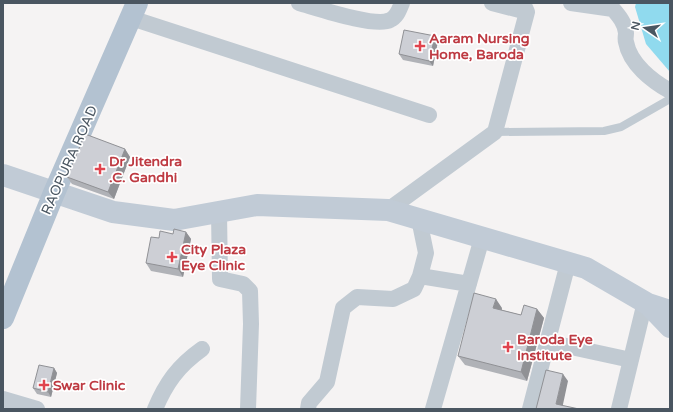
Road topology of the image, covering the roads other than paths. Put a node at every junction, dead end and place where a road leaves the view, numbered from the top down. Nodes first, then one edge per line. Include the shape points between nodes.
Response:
1 (300, 3) edge
2 (402, 3) edge
3 (492, 3) edge
4 (570, 3) edge
5 (322, 6) edge
6 (618, 6) edge
7 (134, 7) edge
8 (525, 8) edge
9 (670, 91) edge
10 (670, 99) edge
11 (429, 115) dead end
12 (495, 132) junction
13 (3, 175) edge
14 (54, 193) junction
15 (388, 210) junction
16 (219, 212) junction
17 (419, 219) junction
18 (482, 238) junction
19 (568, 263) junction
20 (420, 276) junction
21 (468, 284) junction
22 (647, 303) junction
23 (670, 310) edge
24 (3, 318) edge
25 (670, 327) edge
26 (548, 342) junction
27 (202, 349) dead end
28 (631, 360) junction
29 (3, 399) edge
30 (37, 409) edge
31 (155, 409) edge
32 (248, 409) edge
33 (308, 409) edge
34 (433, 409) edge
35 (530, 409) edge
36 (619, 409) edge

1 - 5 street
2 - 5 street via 392,20 376,23
3 - 8 street
4 - 6 street
6 - 9 street via 631,56 646,73
7 - 11 street
7 - 14 main road, RAOPURA ROAD
8 - 12 street
10 - 12 lane via 621,127 604,131
12 - 15 street
13 - 14 street
14 - 16 street via 113,212 174,220
14 - 24 main road, RAOPURA ROAD
15 - 16 street via 257,205
15 - 17 street
16 - 32 street via 220,279 243,284 250,290
17 - 18 street
17 - 20 street via 426,253
18 - 19 street
18 - 21 street
19 - 22 street via 586,268
19 - 26 street
20 - 21 street
20 - 33 street via 414,289 393,299 357,297 343,308 328,382 309,403
21 - 34 street
22 - 23 street
22 - 25 street
22 - 28 street
26 - 28 street
26 - 35 street
27 - 31 street via 184,362 171,378
28 - 36 street
29 - 30 street

